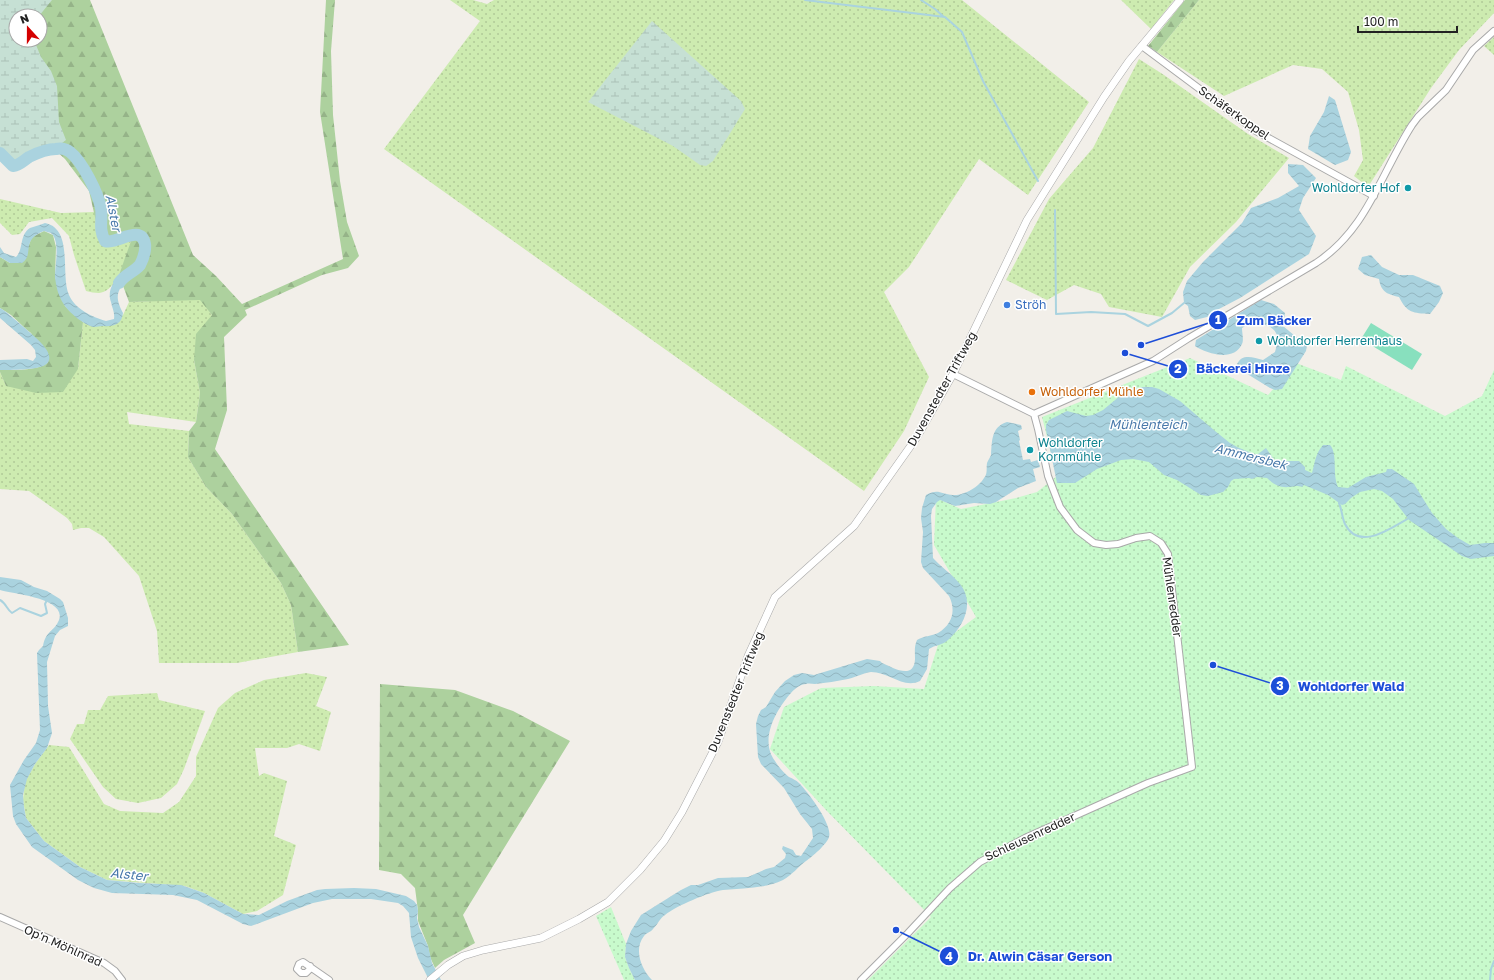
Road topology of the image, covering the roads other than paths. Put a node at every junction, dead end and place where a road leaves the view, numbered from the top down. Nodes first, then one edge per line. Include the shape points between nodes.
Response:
1 (1180, 0) edge
2 (1494, 31) edge
3 (1142, 46) junction
4 (1374, 196) junction
5 (953, 374) junction
6 (1034, 414) junction
7 (1192, 768) joint
8 (0, 917) edge
9 (310, 966) dead end
10 (122, 980) edge
11 (329, 980) edge
12 (430, 980) edge
13 (861, 980) edge

1 - 3 street, Duvenstedter Triftweg
2 - 4 street via 1473,50 1446,90 1412,125
3 - 4 street, Schäferkoppel via 1256,131
3 - 5 street, Duvenstedter Triftweg via 1104,97 1027,220
4 - 6 street via 1340,245 1316,263 1153,361
5 - 6 street
5 - 12 street, Duvenstedter Triftweg via 917,437 854,526 775,597 748,656 718,742 682,812 664,841 640,870 608,902 578,920 541,938 463,956
6 - 7 street, Mühlenredder via 1048,476 1060,507 1077,530 1094,543 1106,545 1150,536 1162,543 1168,554
7 - 13 street, Schleusenredder via 1148,783 1025,838 980,862 963,875
8 - 10 street, Op'n Möhlnrad via 104,964 115,971
9 - 11 street

